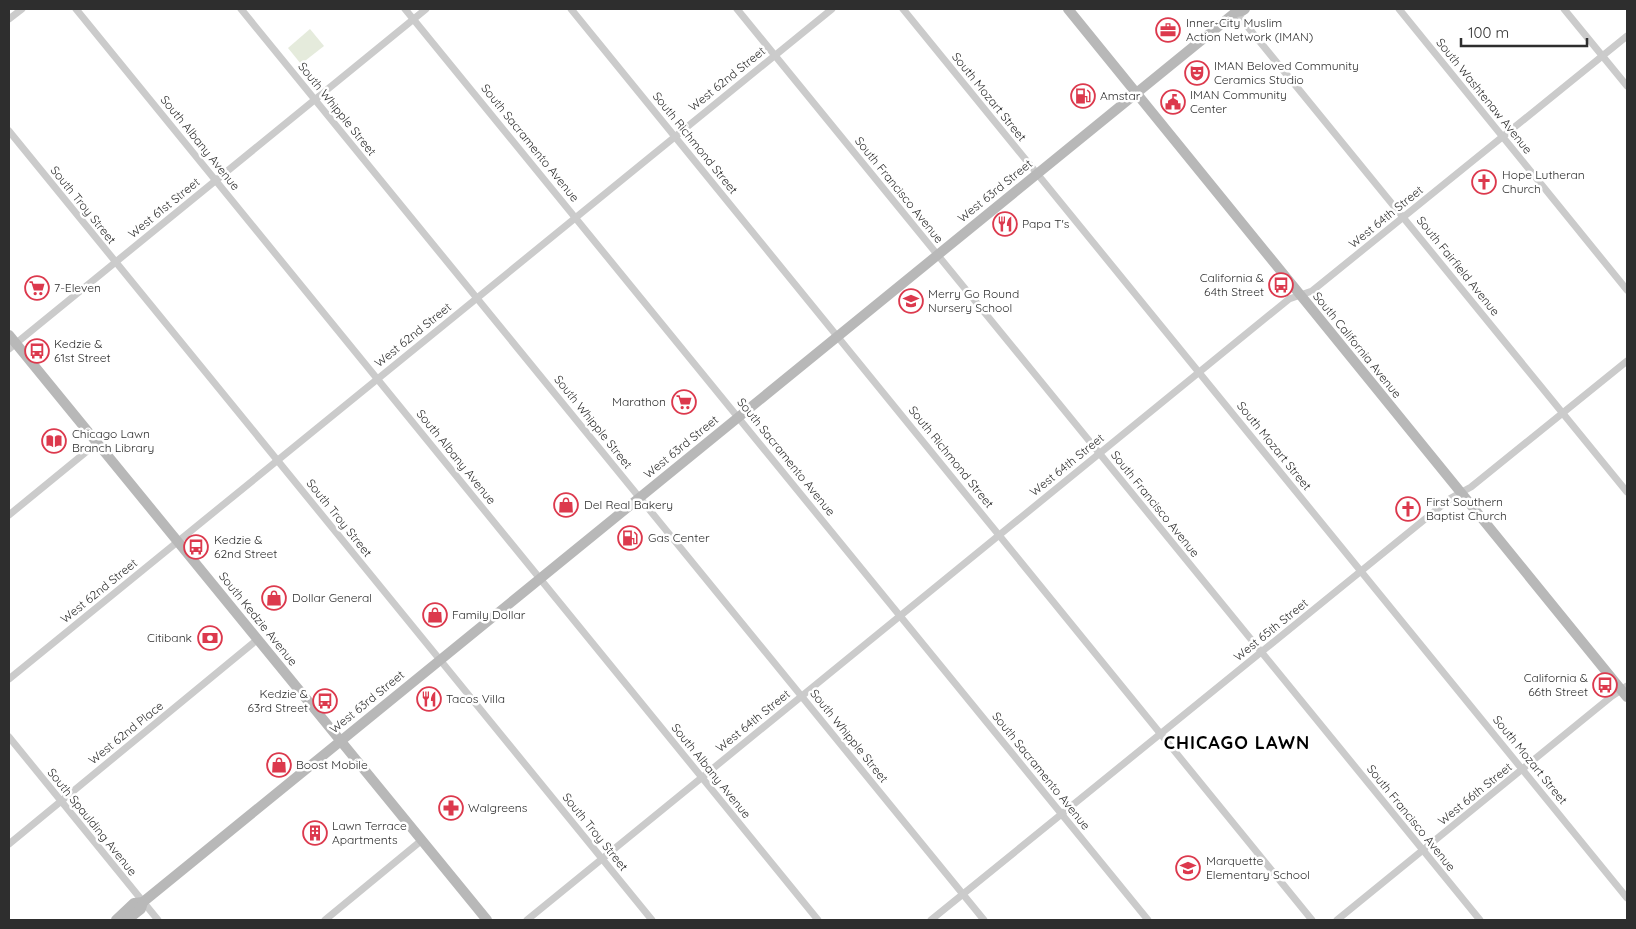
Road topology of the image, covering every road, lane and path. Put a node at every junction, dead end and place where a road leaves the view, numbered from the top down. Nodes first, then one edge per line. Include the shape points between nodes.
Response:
1 (22, 9) edge
2 (76, 9) edge
3 (241, 9) edge
4 (405, 9) edge
5 (426, 9) edge
6 (571, 9) edge
7 (737, 9) edge
8 (832, 9) edge
9 (903, 9) edge
10 (1068, 9) edge
11 (1399, 9) edge
12 (1564, 9) edge
13 (1238, 10) edge
14 (9, 19) edge
15 (414, 19) junction
16 (1627, 36) edge
17 (775, 55) junction
18 (1602, 56) junction
19 (1627, 86) edge
20 (1136, 93) junction
21 (315, 99) junction
22 (9, 131) edge
23 (675, 136) junction
24 (1503, 136) junction
25 (1037, 174) junction
26 (216, 180) junction
27 (1403, 217) junction
28 (576, 218) junction
29 (937, 254) junction
30 (116, 262) junction
31 (1627, 290) edge
32 (1301, 295) junction
33 (477, 298) junction
34 (9, 335) edge
35 (838, 336) junction
36 (12, 346) edge
37 (1627, 361) edge
38 (1199, 372) junction
39 (378, 378) junction
40 (1563, 413) junction
41 (738, 417) junction
42 (97, 443) junction
43 (1100, 454) junction
44 (277, 460) junction
45 (1461, 492) junction
46 (1627, 492) edge
47 (639, 497) junction
48 (9, 515) edge
49 (999, 536) junction
50 (178, 541) junction
51 (1361, 571) junction
52 (540, 578) junction
53 (900, 616) junction
54 (258, 639) junction
55 (1261, 652) junction
56 (440, 660) junction
57 (9, 679) edge
58 (1625, 691) edge
59 (802, 696) junction
60 (1160, 734) junction
61 (9, 737) edge
62 (340, 740) junction
63 (1522, 769) junction
64 (702, 778) junction
65 (61, 801) junction
66 (1062, 814) junction
67 (422, 840) junction
68 (9, 844) edge
69 (1423, 850) junction
70 (602, 859) junction
71 (963, 894) junction
72 (1627, 898) edge
73 (143, 902) junction
74 (116, 920) edge
75 (126, 920) edge
76 (158, 920) edge
77 (325, 920) edge
78 (487, 920) edge
79 (527, 920) edge
80 (652, 920) edge
81 (818, 920) edge
82 (931, 920) edge
83 (984, 920) edge
84 (1148, 920) edge
85 (1312, 920) edge
86 (1337, 920) edge
87 (1480, 920) edge

1 - 14 street
2 - 26 street, South Albany Avenue
3 - 21 street, South Whipple Street
4 - 15 street, South Sacramento Avenue
5 - 15 street, West 61st Street
6 - 23 street, South Richmond Street
7 - 17 street, South Francisco Avenue
8 - 17 street, West 62nd Street
9 - 25 street, South Mozart Street
10 - 20 main road, South California Avenue
11 - 24 street, South Washtenaw Avenue
12 - 18 street
13 - 20 main road, West 63rd Street
13 - 27 street, South Fairfield Avenue
15 - 21 street, West 61st Street
15 - 28 street, South Sacramento Avenue
16 - 18 street, West 64th Street
17 - 23 street, West 62nd Street
17 - 29 street, South Francisco Avenue
18 - 19 street
18 - 24 street, West 64th Street
20 - 25 main road, West 63rd Street
20 - 32 main road, South California Avenue
21 - 26 street, West 61st Street
21 - 33 street, South Whipple Street
22 - 30 street, South Troy Street
23 - 28 street, West 62nd Street
23 - 35 street, South Richmond Street
24 - 27 street, West 64th Street
24 - 31 street, South Washtenaw Avenue
25 - 29 main road, West 63rd Street
25 - 38 street, South Mozart Street
26 - 30 street, West 61st Street
26 - 39 street, South Albany Avenue
27 - 32 street, West 64th Street via 1312,291
27 - 40 street, South Fairfield Avenue
28 - 33 street, West 62nd Street
28 - 41 street, South Sacramento Avenue
29 - 35 main road, West 63rd Street
29 - 43 street, South Francisco Avenue
30 - 36 street, West 61st Street
30 - 44 street, South Troy Street
32 - 38 street, West 64th Street via 1289,299
32 - 45 main road, South California Avenue
33 - 39 street, West 62nd Street
33 - 47 street, South Whipple Street
34 - 36 main road, South Kedzie Avenue
35 - 41 main road, West 63rd Street
35 - 49 street, South Richmond Street
36 - 42 main road, South Kedzie Avenue
37 - 40 street, West 65th Street
38 - 43 street, West 64th Street
38 - 51 street, South Mozart Street
39 - 44 street, West 62nd Street
39 - 52 street, South Albany Avenue
40 - 45 street, West 65th Street
40 - 46 street, South Fairfield Avenue
41 - 47 main road, West 63rd Street
41 - 53 street, South Sacramento Avenue
42 - 48 street
42 - 50 main road, South Kedzie Avenue
43 - 49 street, West 64th Street
43 - 55 street, South Francisco Avenue
44 - 50 street, West 62nd Street
44 - 56 street, South Troy Street
45 - 51 street, West 65th Street
45 - 58 main road, South California Avenue
47 - 52 main road, West 63rd Street
47 - 59 street, South Whipple Street
49 - 53 street, West 64th Street
49 - 60 street, South Richmond Street
50 - 54 main road, South Kedzie Avenue
50 - 57 street, West 62nd Street
51 - 55 street, West 65th Street
51 - 63 street, South Mozart Street
52 - 56 main road, West 63rd Street
52 - 64 street, South Albany Avenue
53 - 59 street, West 64th Street
53 - 66 street, South Sacramento Avenue
54 - 62 main road, South Kedzie Avenue
54 - 65 street, West 62nd Place
55 - 60 street, West 65th Street
55 - 69 street, South Francisco Avenue
56 - 62 main road, West 63rd Street
56 - 70 street, South Troy Street
58 - 63 street, West 66th Street
59 - 64 street, West 64th Street
59 - 71 street, South Whipple Street
60 - 66 street, West 65th Street
60 - 85 street, South Richmond Street
61 - 65 street, South Spaulding Avenue
62 - 67 main road, South Kedzie Avenue
62 - 73 main road, West 63rd Street
63 - 69 street, West 66th Street
63 - 72 street, South Mozart Street
64 - 70 street, West 64th Street
64 - 81 street, South Albany Avenue
65 - 68 street, West 62nd Place
65 - 73 street, South Spaulding Avenue
66 - 71 street, West 65th Street
66 - 84 street, South Sacramento Avenue
67 - 77 street
67 - 78 main road, South Kedzie Avenue
69 - 86 street, West 66th Street
69 - 87 street, South Francisco Avenue
70 - 79 street, West 64th Street
70 - 80 street, South Troy Street
71 - 82 street, West 65th Street
71 - 83 street, South Whipple Street
73 - 74 main road, West 63rd Street via 134,903
73 - 75 main road, West 63rd Street via 141,909
73 - 76 street, South Spaulding Avenue

